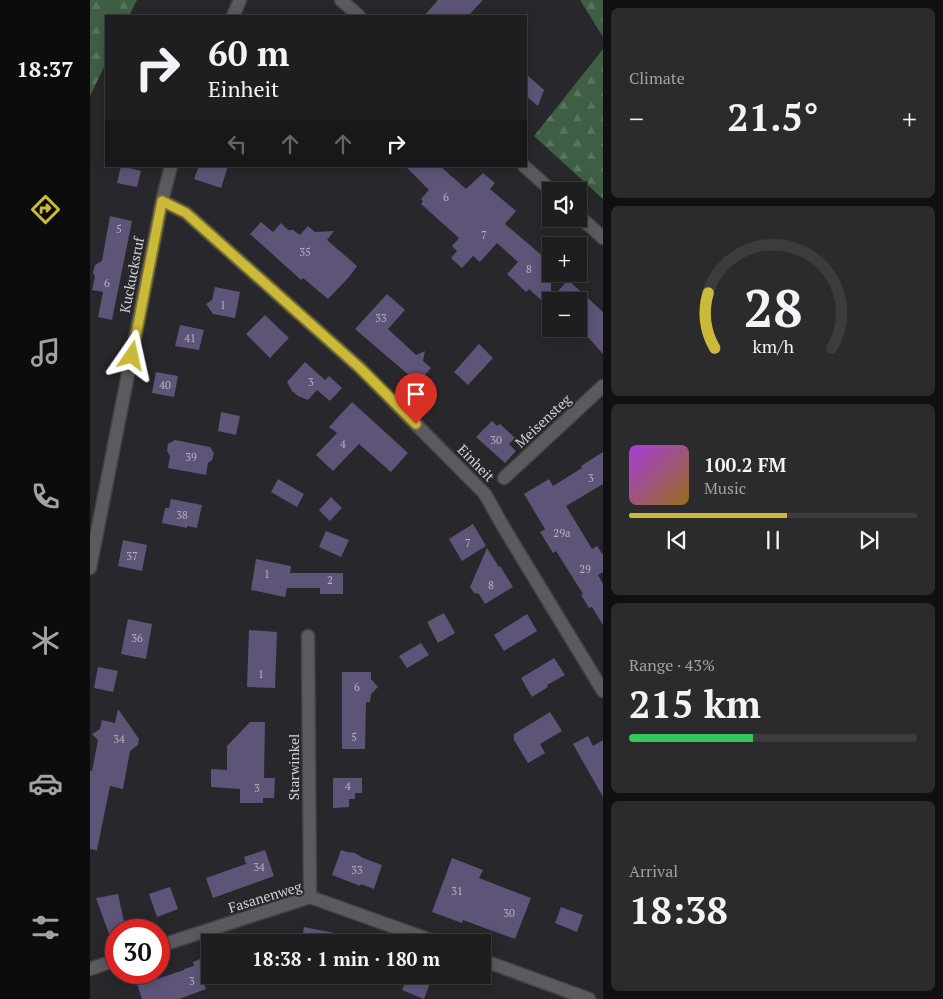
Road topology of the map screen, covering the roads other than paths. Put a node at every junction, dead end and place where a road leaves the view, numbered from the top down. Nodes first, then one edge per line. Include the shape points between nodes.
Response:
1 (240, 0) edge
2 (341, 0) edge
3 (232, 15) edge
4 (358, 15) edge
5 (171, 167) edge
6 (525, 167) edge
7 (542, 182) edge
8 (162, 201) junction
9 (587, 223) edge
10 (603, 238) edge
11 (603, 386) edge
12 (504, 478) dead end
13 (90, 568) edge
14 (308, 636) dead end
15 (603, 691) edge
16 (310, 897) junction
17 (414, 934) edge
18 (170, 942) edge
19 (491, 963) edge
20 (105, 964) edge
21 (90, 969) edge
22 (589, 999) edge

1 - 3 street
2 - 4 street
5 - 8 street, Kuckucksruf
6 - 7 street
8 - 13 street, Kuckucksruf
8 - 15 street, Einheit via 186,213 353,362 486,494
9 - 10 street
11 - 12 street, Meisensteg
14 - 16 street, Starwinkel
16 - 17 street, Fasanenweg
16 - 18 street, Fasanenweg
19 - 22 street
20 - 21 street

